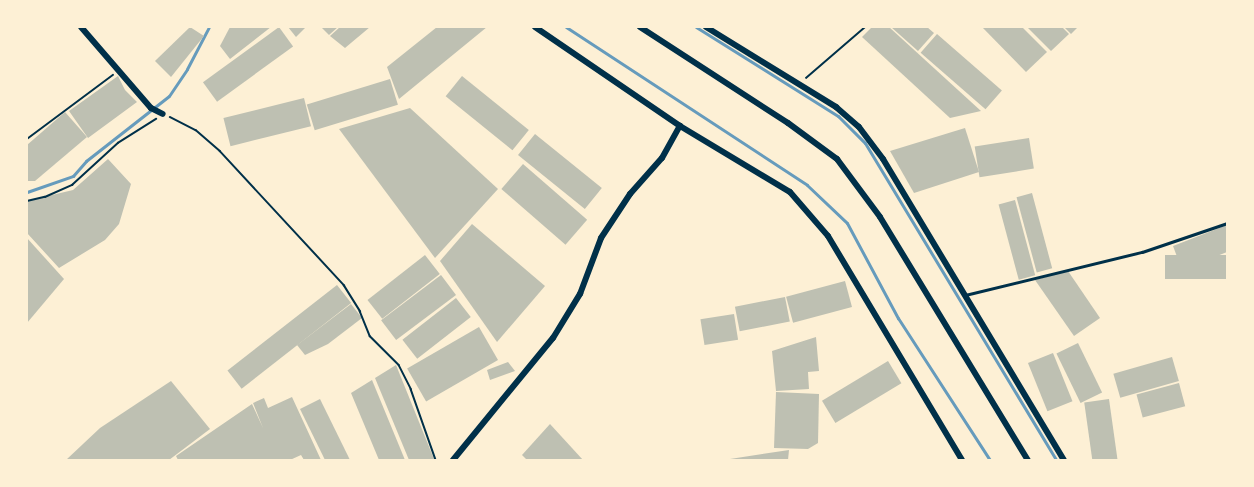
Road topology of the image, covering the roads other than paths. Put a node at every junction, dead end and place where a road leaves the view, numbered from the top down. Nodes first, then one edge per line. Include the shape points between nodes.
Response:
1 (81, 27) edge
2 (535, 27) edge
3 (640, 27) edge
4 (706, 27) edge
5 (161, 113) road end
6 (680, 126) junction
7 (1227, 223) edge
8 (965, 295) junction
9 (453, 460) edge
10 (962, 460) edge
11 (1028, 460) edge
12 (1064, 460) edge

1 - 5 street via 151,108
2 - 6 street
3 - 11 street via 789,123 837,159 880,217
4 - 8 street via 836,107 870,141
6 - 9 street via 662,158 630,195 601,238 580,294 554,338
6 - 10 street via 790,192 811,214
7 - 8 lane via 1142,252
8 - 12 street

